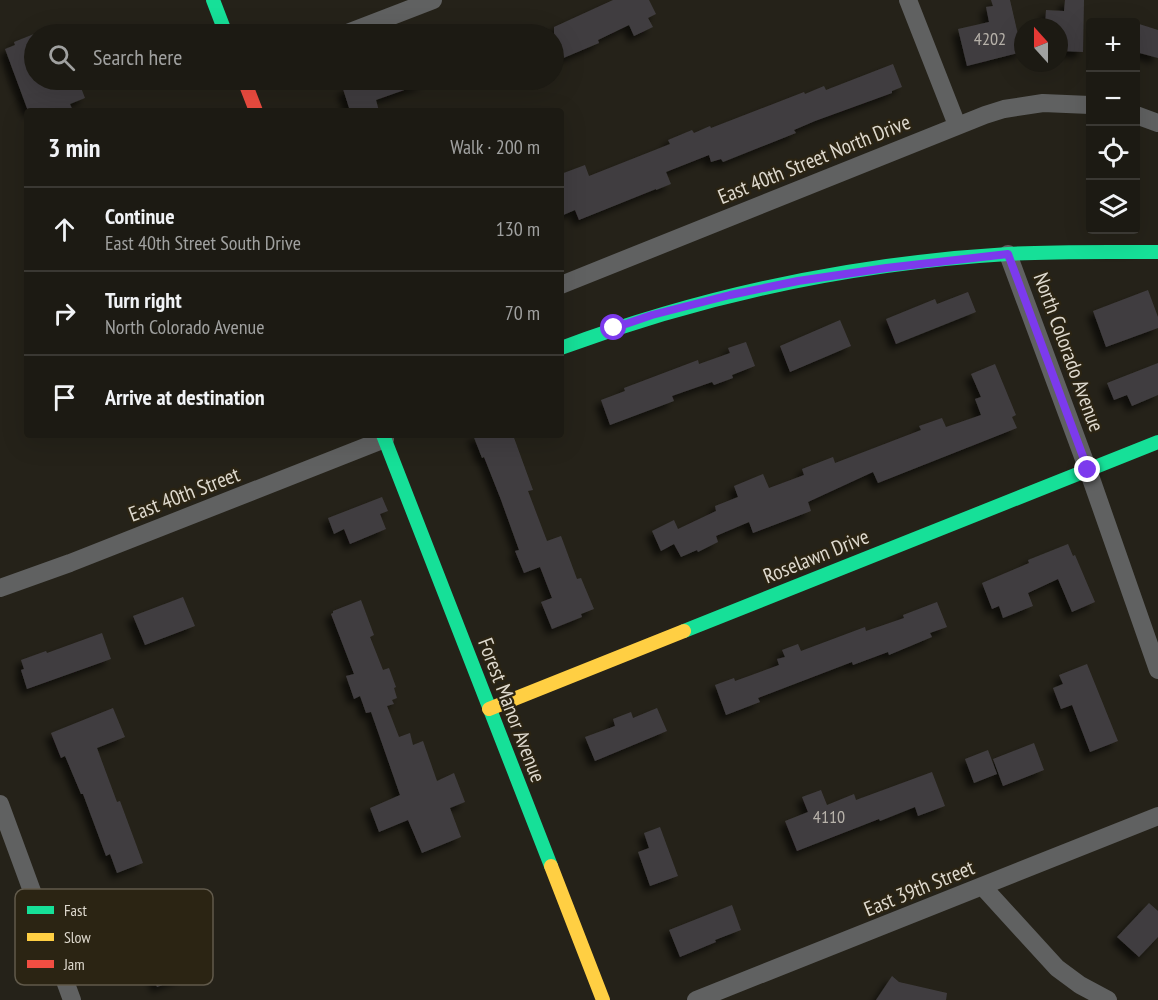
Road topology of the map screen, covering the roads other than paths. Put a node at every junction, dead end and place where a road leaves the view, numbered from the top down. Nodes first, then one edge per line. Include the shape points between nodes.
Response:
1 (213, 0) edge
2 (433, 0) edge
3 (908, 0) edge
4 (222, 24) edge
5 (371, 24) edge
6 (248, 90) edge
7 (1086, 105) edge
8 (255, 108) edge
9 (1140, 116) edge
10 (1158, 123) edge
11 (957, 125) junction
12 (1158, 252) edge
13 (1008, 254) junction
14 (564, 284) edge
15 (564, 347) edge
16 (382, 438) edge
17 (384, 438) edge
18 (1158, 442) edge
19 (1088, 470) junction
20 (0, 588) edge
21 (1158, 670) edge
22 (489, 709) junction
23 (0, 804) edge
24 (1158, 816) edge
25 (982, 887) junction
26 (31, 889) edge
27 (66, 985) edge
28 (72, 1000) edge
29 (603, 1000) edge
30 (696, 1000) edge
31 (1107, 1000) edge

1 - 4 street
2 - 5 street
3 - 11 street
6 - 8 street
7 - 11 street, East 40th Street North Drive via 1023,106
9 - 10 street
11 - 14 street, East 40th Street North Drive
12 - 13 street
13 - 15 street via 852,273 730,295 652,315
13 - 19 street, North Colorado Avenue
16 - 20 street, East 40th Street
17 - 22 street, Forest Manor Avenue
18 - 19 street, Roselawn Drive
19 - 21 street, North Colorado Avenue
19 - 22 street, Roselawn Drive
22 - 29 street, Forest Manor Avenue
23 - 26 street
24 - 25 street, East 39th Street
25 - 30 street, East 39th Street
25 - 31 street via 1057,968
27 - 28 street

